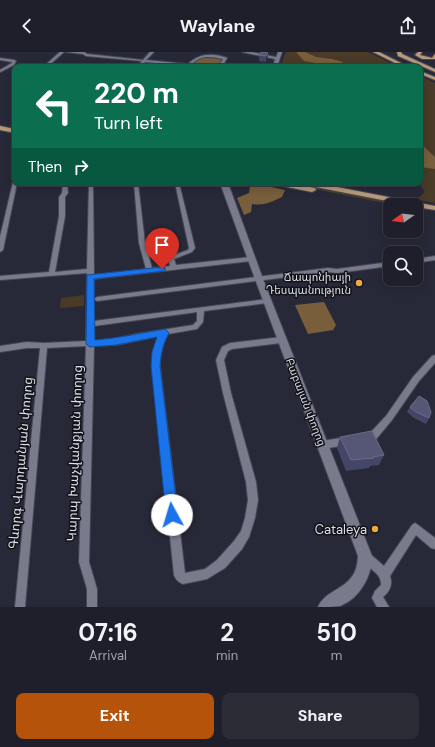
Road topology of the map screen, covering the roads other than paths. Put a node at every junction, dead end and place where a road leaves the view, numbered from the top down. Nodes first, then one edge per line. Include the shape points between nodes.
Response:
1 (62, 52) edge
2 (68, 52) edge
3 (110, 52) edge
4 (152, 52) edge
5 (244, 52) edge
6 (280, 52) edge
7 (370, 52) edge
8 (375, 52) edge
9 (399, 52) edge
10 (420, 52) edge
11 (19, 58) dead end
12 (104, 58) junction
13 (278, 58) junction
14 (434, 58) edge
15 (0, 59) edge
16 (14, 61) junction
17 (143, 61) junction
18 (13, 64) edge
19 (48, 64) edge
20 (140, 64) edge
21 (170, 64) edge
22 (190, 64) edge
23 (222, 64) edge
24 (275, 64) edge
25 (395, 64) edge
26 (401, 64) edge
27 (420, 64) edge
28 (12, 65) edge
29 (423, 66) edge
30 (0, 71) edge
31 (435, 71) edge
32 (423, 75) edge
33 (435, 80) edge
34 (0, 124) edge
35 (12, 126) edge
36 (0, 128) edge
37 (12, 130) edge
38 (14, 186) edge
39 (65, 186) edge
40 (91, 186) edge
41 (136, 186) edge
42 (178, 186) edge
43 (225, 186) edge
44 (292, 186) edge
45 (321, 186) edge
46 (383, 205) edge
47 (435, 208) edge
48 (423, 212) edge
49 (435, 215) edge
50 (0, 250) edge
51 (435, 258) edge
52 (251, 260) junction
53 (423, 260) edge
54 (383, 265) edge
55 (174, 268) junction
56 (150, 271) junction
57 (52, 274) junction
58 (90, 274) junction
59 (0, 278) edge
60 (259, 279) junction
61 (94, 299) junction
62 (267, 300) junction
63 (201, 310) junction
64 (90, 324) junction
65 (165, 333) junction
66 (281, 340) junction
67 (90, 344) junction
68 (44, 346) junction
69 (0, 349) edge
70 (435, 358) edge
71 (322, 445) junction
72 (435, 544) edge
73 (365, 556) junction
74 (384, 574) junction
75 (20, 607) edge
76 (92, 607) edge
77 (326, 607) edge
78 (384, 607) edge

1 - 19 street
2 - 12 street
3 - 12 street
4 - 17 street
5 - 13 street
6 - 13 street
7 - 25 main road
8 - 26 main road
9 - 27 main road via 400,55
10 - 14 main road via 417,54 420,57
11 - 16 street
12 - 17 street
13 - 24 street
15 - 16 street
16 - 18 street
17 - 20 street
17 - 21 street
22 - 23 street via 197,56 204,55 225,58
28 - 30 street
29 - 31 main road
32 - 33 main road
34 - 35 main road
36 - 37 main road
38 - 50 street
39 - 57 street
40 - 58 street, Կարպ Խաչվանքյան փողոց
41 - 56 street via 142,243
42 - 55 street via 192,248 171,258
43 - 52 street, Բաբայան փողոց
44 - 46 main road
45 - 47 main road
48 - 49 main road
51 - 53 street
52 - 55 street
52 - 60 street, Բաբայան փողոց
54 - 60 street
55 - 56 street
56 - 58 street
57 - 58 street
57 - 59 street
58 - 61 street, Կարպ Խաչվանքյան փողոց
60 - 61 street
60 - 62 street, Բաբայան փողոց
61 - 64 street, Կարպ Խաչվանքյան փողոց
62 - 63 street
62 - 66 street, Բաբայան փողոց
63 - 64 street
63 - 65 street via 198,325
64 - 67 street, Կարպ Խաչվանքյան փողոց
65 - 66 street via 160,341 156,366 179,575 187,579 207,574 221,564 242,539 253,500 251,482 220,360 225,349 230,346
65 - 67 street
66 - 71 street, Բաբայան փողոց
67 - 68 street
67 - 76 street, Կարպ Խաչվանքյան փողոց via 84,562 92,589
68 - 69 street via 27,345
68 - 75 street, Գևորգ Վարդանյան փողոց
70 - 71 street via 374,435
71 - 73 street, Բաբայան փողոց
72 - 74 street via 415,528
73 - 74 street
73 - 77 street via 366,565 357,584
74 - 78 street via 387,581 385,588 377,598

